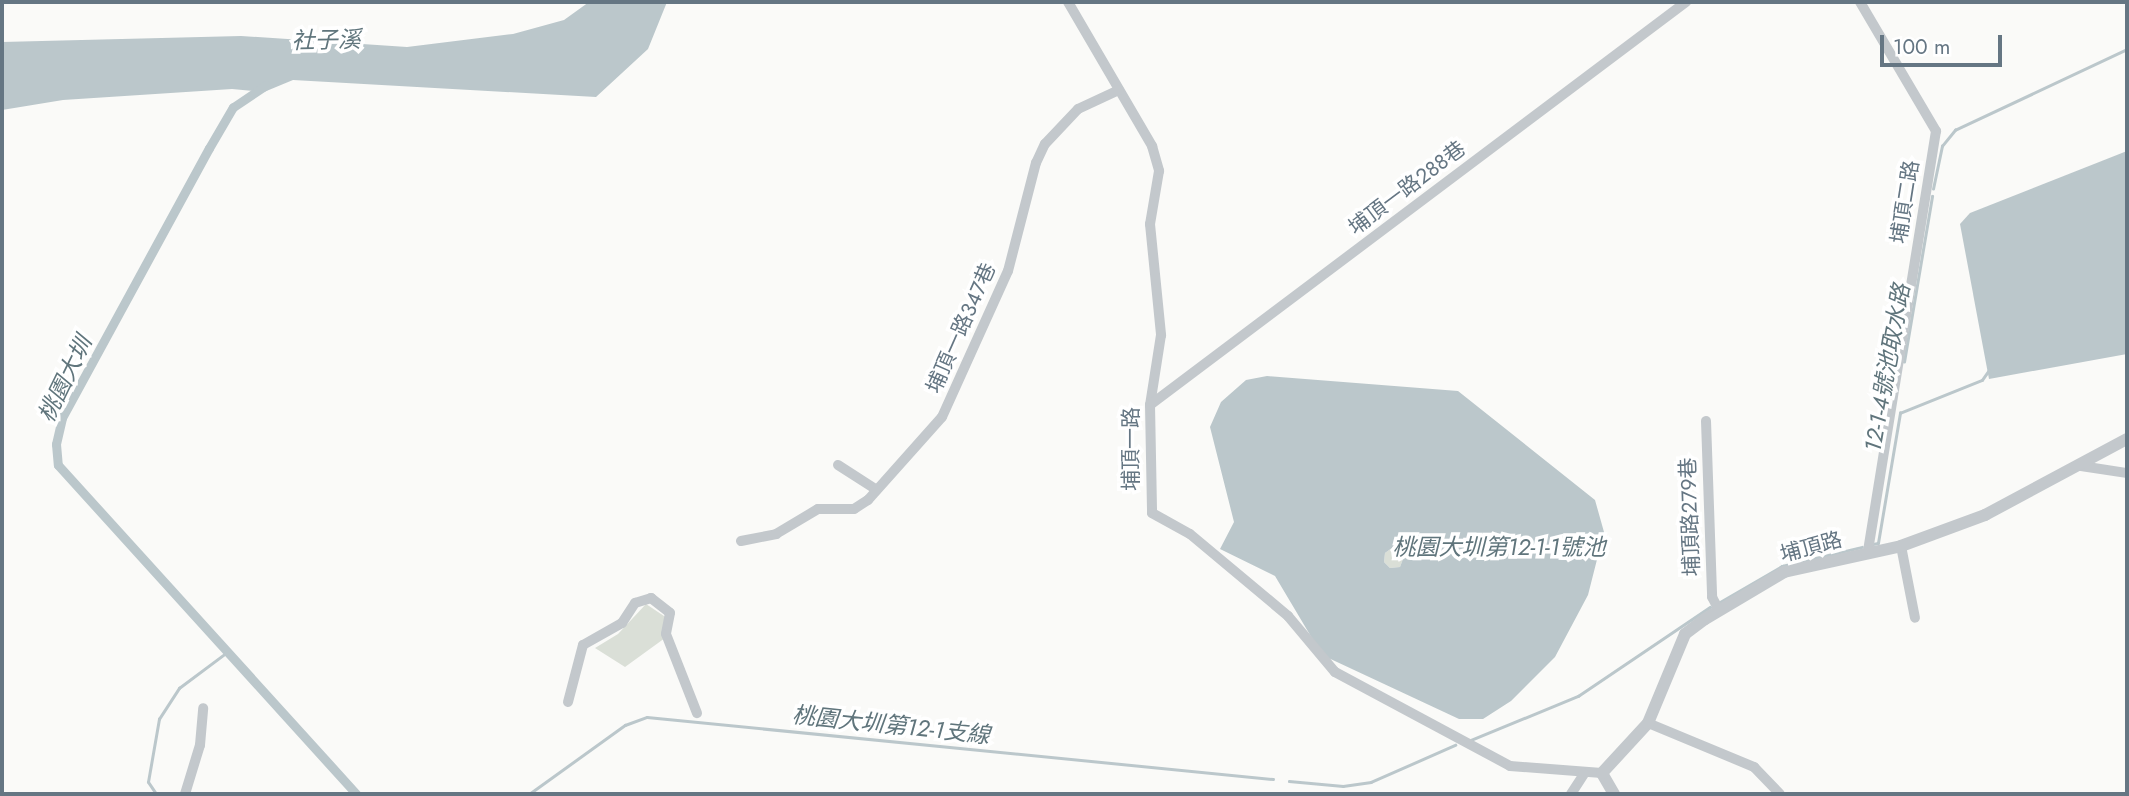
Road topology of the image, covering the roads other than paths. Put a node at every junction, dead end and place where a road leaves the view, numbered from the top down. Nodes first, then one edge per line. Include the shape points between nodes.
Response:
1 (1068, 2) edge
2 (1686, 2) edge
3 (1860, 2) edge
4 (1119, 90) junction
5 (1150, 405) junction
6 (1706, 421) dead end
7 (2127, 439) edge
8 (838, 465) dead end
9 (2081, 466) junction
10 (2127, 474) edge
11 (877, 490) junction
12 (741, 541) dead end
13 (1901, 546) junction
14 (1868, 552) junction
15 (1719, 610) junction
16 (1916, 618) dead end
17 (568, 702) dead end
18 (203, 708) dead end
19 (697, 713) dead end
20 (1648, 723) junction
21 (1602, 773) junction
22 (1584, 774) junction
23 (185, 794) edge
24 (1571, 794) edge
25 (1614, 794) edge
26 (1780, 794) edge

1 - 4 street, 埔頂一路
2 - 5 street, 埔頂一路288巷
3 - 14 street, 埔頂二路 via 1936,131
4 - 5 street, 埔頂一路 via 1152,146 1159,171 1150,224 1161,335
4 - 11 street, 埔頂一路347巷 via 1078,109 1045,144 1008,271 962,379 942,417
5 - 22 street, 埔頂一路 via 1152,513 1190,534 1288,616 1335,673 1510,766
6 - 15 street, 埔頂路279巷 via 1712,597
7 - 9 street, 埔頂路
8 - 11 street
9 - 10 street
9 - 13 street, 埔頂路 via 1985,514
11 - 12 street, 埔頂一路347巷 via 854,509 818,509 776,534
13 - 14 street, 埔頂路
13 - 16 street
14 - 15 street, 埔頂路 via 1784,572
15 - 20 street, 埔頂路 via 1685,634
17 - 19 street via 583,645 622,623 635,603 650,598 670,613 666,634
18 - 23 street via 200,745
20 - 21 street, 埔頂路
20 - 26 street via 1754,767
21 - 22 street, 埔頂一路
21 - 25 street
22 - 24 street

